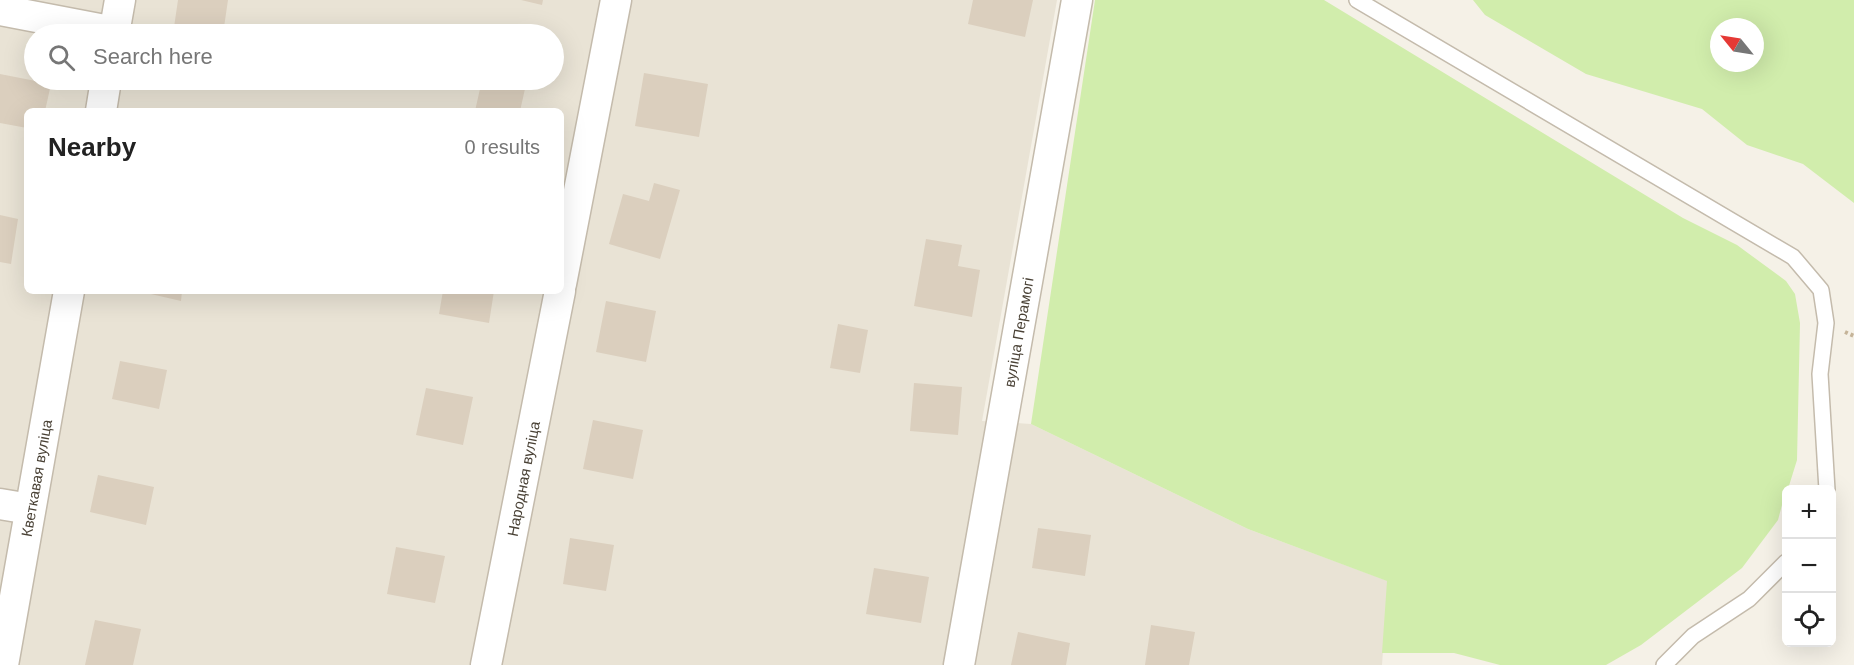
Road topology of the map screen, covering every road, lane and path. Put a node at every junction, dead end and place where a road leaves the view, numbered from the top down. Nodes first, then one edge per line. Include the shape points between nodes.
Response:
1 (120, 0) edge
2 (616, 0) edge
3 (1077, 0) edge
4 (1356, 0) edge
5 (0, 10) edge
6 (70, 24) edge
7 (116, 24) edge
8 (104, 90) edge
9 (101, 108) edge
10 (564, 269) edge
11 (68, 294) edge
12 (559, 294) edge
13 (1827, 485) edge
14 (0, 504) edge
15 (30, 509) junction
16 (1782, 566) edge
17 (3, 665) edge
18 (486, 665) edge
19 (959, 665) edge
20 (1664, 665) edge

1 - 7 street
2 - 10 street
3 - 19 street, вуліца Перамогі
4 - 13 lane via 1793,257 1821,290 1826,323 1820,374
5 - 6 street
8 - 9 street
11 - 15 street, Кветкавая вуліца
12 - 18 street, Народная вуліца
14 - 15 street
15 - 17 street, Кветкавая вуліца
16 - 20 lane via 1749,599 1693,636

